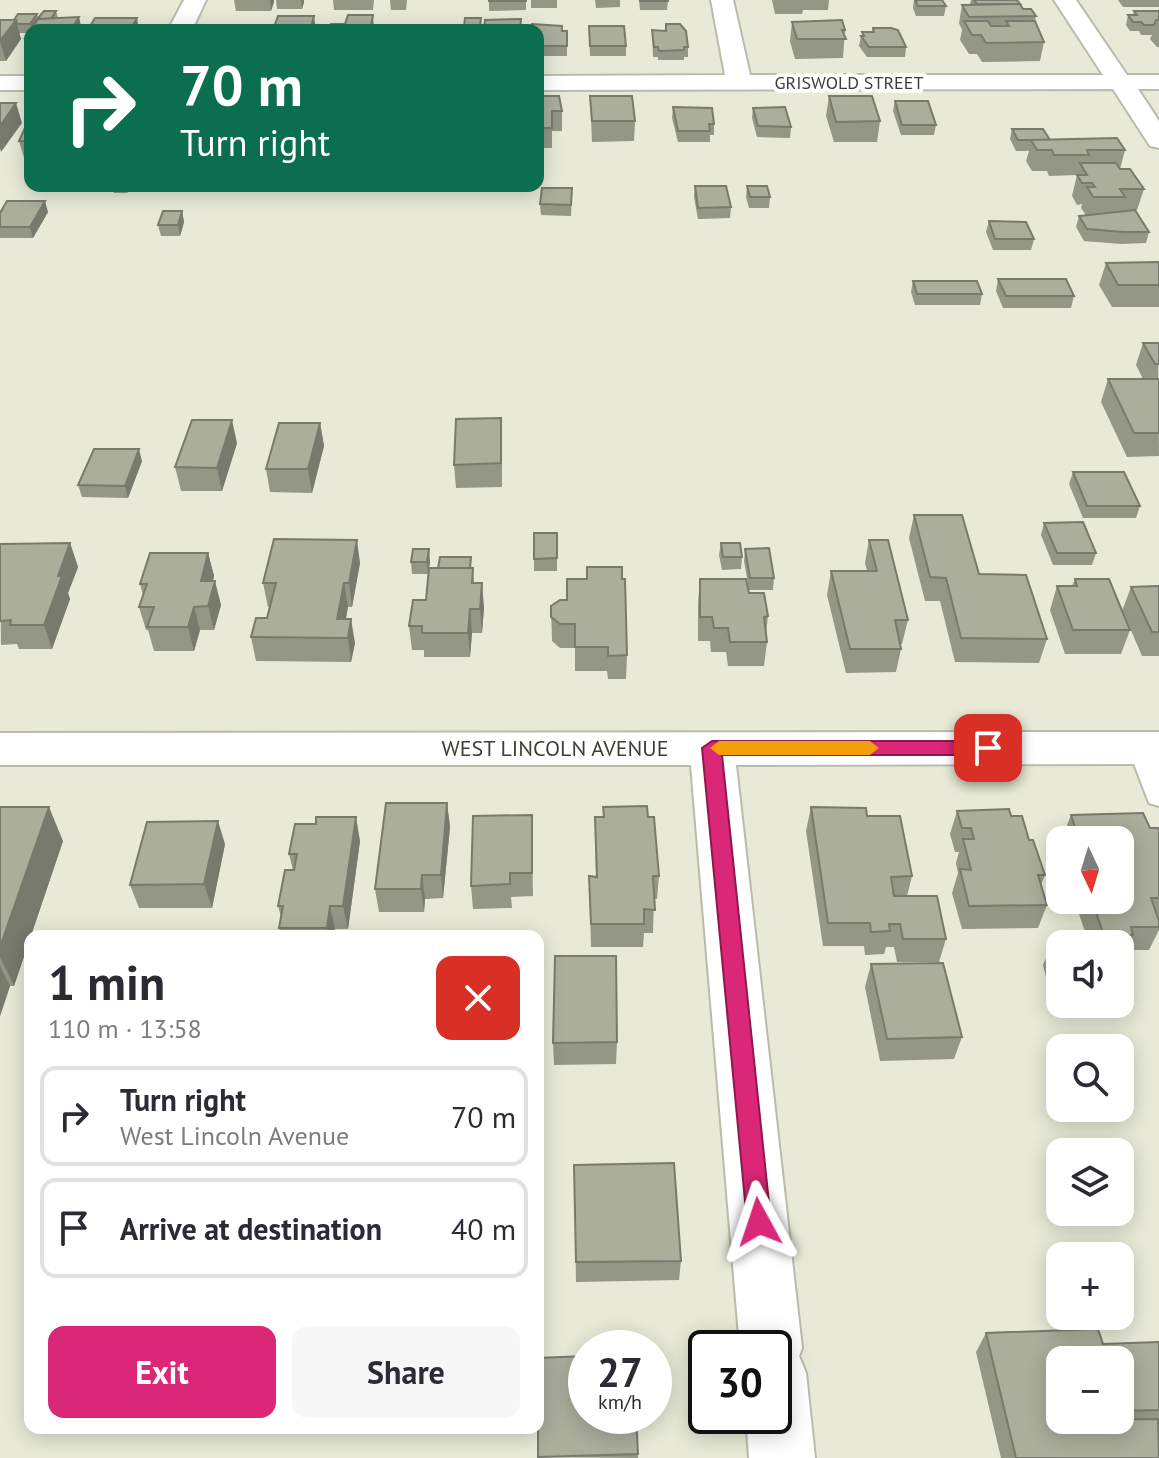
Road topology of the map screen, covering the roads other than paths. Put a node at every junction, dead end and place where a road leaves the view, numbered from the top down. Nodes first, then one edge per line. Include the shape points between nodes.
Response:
1 (195, 0) edge
2 (722, 0) edge
3 (1065, 0) edge
4 (183, 24) edge
5 (1122, 81) junction
6 (1159, 82) edge
7 (0, 83) edge
8 (24, 83) edge
9 (544, 83) edge
10 (739, 83) junction
11 (1159, 140) edge
12 (712, 748) junction
13 (1150, 748) edge
14 (0, 749) edge
15 (1159, 795) edge
16 (769, 1330) edge
17 (780, 1434) edge
18 (782, 1458) edge

1 - 4 street
2 - 10 street
3 - 5 street
5 - 6 street, GRISWOLD STREET
5 - 10 street, GRISWOLD STREET
5 - 11 street
7 - 8 street
9 - 10 street, GRISWOLD STREET
12 - 13 street, WEST LINCOLN AVENUE
12 - 14 street, WEST LINCOLN AVENUE
12 - 16 street
13 - 15 lane
17 - 18 street

